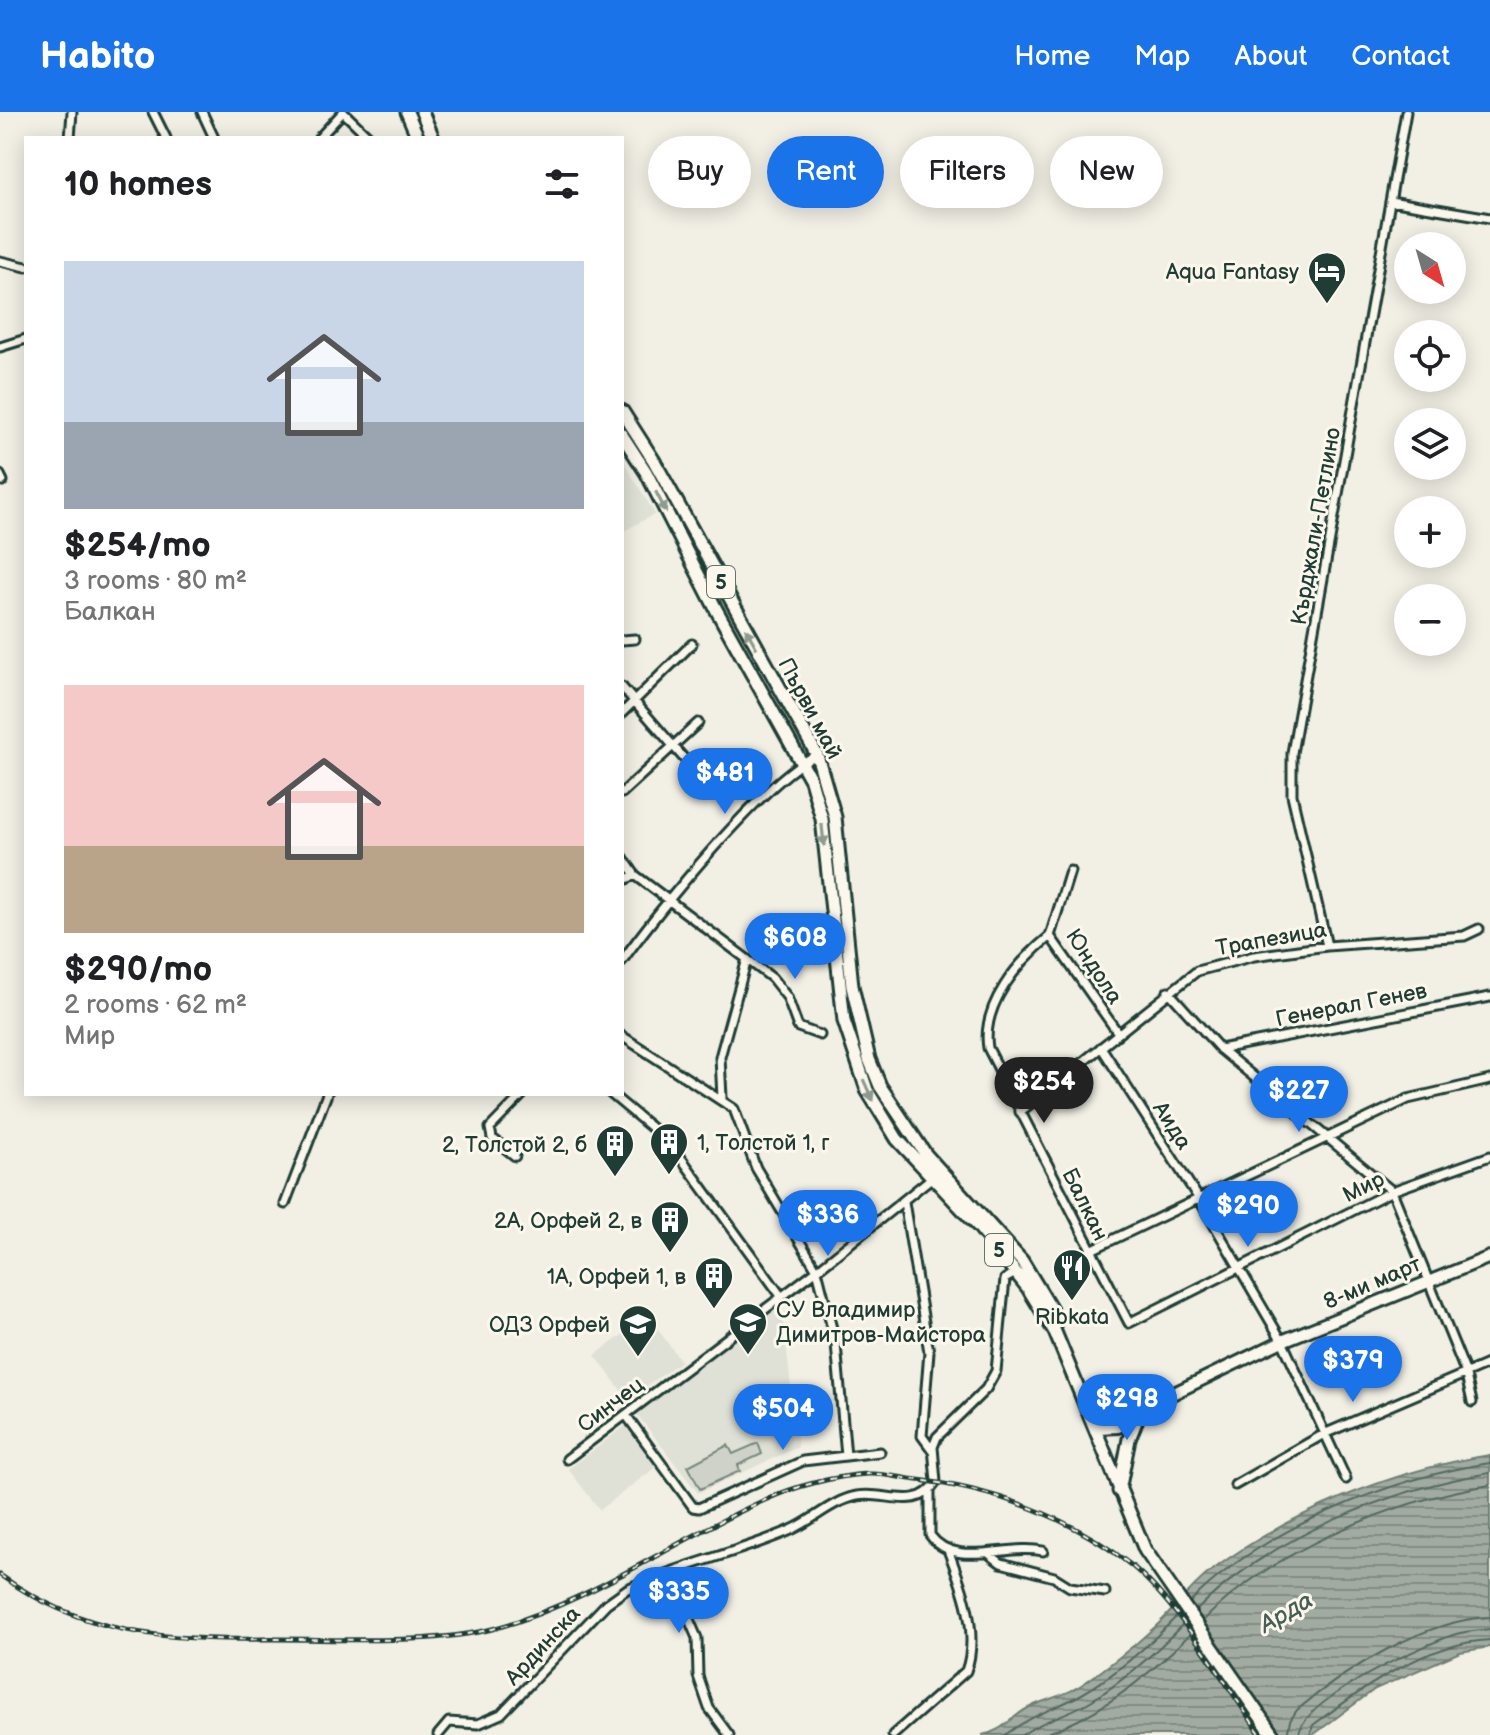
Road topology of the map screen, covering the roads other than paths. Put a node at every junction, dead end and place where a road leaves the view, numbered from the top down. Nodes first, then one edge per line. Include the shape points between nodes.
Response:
1 (72, 112) edge
2 (153, 112) edge
3 (202, 112) edge
4 (343, 112) edge
5 (407, 112) edge
6 (422, 112) edge
7 (1406, 112) edge
8 (70, 136) edge
9 (165, 136) edge
10 (213, 136) edge
11 (321, 136) edge
12 (368, 136) edge
13 (417, 136) edge
14 (432, 136) edge
15 (1390, 201) junction
16 (1490, 218) edge
17 (0, 261) edge
18 (24, 267) edge
19 (24, 340) edge
20 (0, 347) edge
21 (624, 414) edge
22 (624, 438) edge
23 (635, 639) dead end
24 (624, 640) edge
25 (692, 644) dead end
26 (624, 689) edge
27 (635, 700) junction
28 (624, 711) edge
29 (698, 723) dead end
30 (673, 745) junction
31 (817, 755) junction
32 (802, 761) junction
33 (707, 785) dead end
34 (624, 791) edge
35 (624, 859) edge
36 (1070, 871) dead end
37 (635, 875) junction
38 (624, 880) edge
39 (668, 901) junction
40 (1479, 929) dead end
41 (1050, 936) junction
42 (1327, 946) junction
43 (624, 958) edge
44 (747, 959) junction
45 (1168, 991) junction
46 (1490, 997) edge
47 (1118, 1033) junction
48 (820, 1035) dead end
49 (624, 1037) edge
50 (1101, 1047) junction
51 (1220, 1049) junction
52 (1490, 1080) edge
53 (326, 1096) edge
54 (521, 1096) edge
55 (613, 1096) edge
56 (722, 1098) junction
57 (1020, 1112) junction
58 (1326, 1135) junction
59 (515, 1156) dead end
60 (1490, 1156) edge
61 (935, 1175) junction
62 (1392, 1191) junction
63 (1199, 1199) junction
64 (904, 1202) junction
65 (285, 1204) dead end
66 (1089, 1251) junction
67 (1490, 1257) edge
68 (1241, 1268) junction
69 (817, 1270) junction
70 (1017, 1272) junction
71 (1429, 1279) junction
72 (781, 1296) junction
73 (1129, 1323) joint
74 (1055, 1332) junction
75 (1282, 1341) junction
76 (1490, 1363) edge
77 (1465, 1371) junction
78 (1472, 1402) dead end
79 (1087, 1405) junction
80 (1141, 1409) junction
81 (1120, 1412) junction
82 (626, 1415) junction
83 (1097, 1428) junction
84 (1324, 1434) junction
85 (933, 1451) junction
86 (880, 1452) dead end
87 (846, 1456) junction
88 (567, 1459) dead end
89 (1346, 1479) dead end
90 (1235, 1485) dead end
91 (930, 1491) junction
92 (1118, 1491) junction
93 (948, 1550) junction
94 (1043, 1551) dead end
95 (988, 1553) junction
96 (669, 1573) junction
97 (1105, 1592) dead end
98 (438, 1735) edge
99 (729, 1735) edge
100 (893, 1735) edge
101 (1273, 1735) edge

1 - 8 street
2 - 9 street
3 - 10 street
4 - 11 street
4 - 12 street
5 - 13 main road
6 - 14 main road
7 - 15 street, Кърджали-Петлино
15 - 16 street
15 - 42 street, Кърджали-Петлино via 1292,753 1292,795
17 - 18 street
19 - 20 street
31 -> 21 main road, Първи май / 5
22 -> 32 main road, Първи май / 5
23 - 24 street
25 - 27 street
26 - 27 street
27 - 28 street
27 - 30 street
29 - 30 street
30 - 33 street
30 - 34 street
31 - 32 street
31 - 61 main road, Първи май / 5 via 835,817 852,986 869,1059
32 - 39 street
32 -> 61 main road, Първи май / 5 via 822,819 848,1034 878,1111
35 - 37 street
36 - 41 street, Юндола
37 - 38 street
37 - 39 street
39 - 43 street
39 - 44 street
40 - 42 street, Трапезица via 1464,936
41 - 47 street, Юндола
41 - 57 street, Балкан via 989,1014 988,1048
42 - 45 street, Трапезица via 1217,965
44 - 48 street via 780,986 798,1027
44 - 56 street via 720,1057
45 - 47 street, Трапезица
45 - 51 street
46 - 51 street, Генерал Генев
47 - 50 street, Трапезица
49 - 56 street
50 - 57 street, Трапезица
50 - 63 street, Аида
51 - 58 street
52 - 58 street via 1424,1092
53 - 65 street
54 - 59 street via 490,1128 492,1138
55 - 72 street via 671,1144
56 - 69 street via 734,1109 756,1168
57 - 66 street, Балкан
58 - 62 street
58 - 63 street
60 - 62 street, Мир
61 - 64 street, Синчец
61 - 70 main road, Първи май / 5
61 - 74 main road, Първи май / 5 via 1022,1261 1051,1309
62 - 68 street, Мир
62 - 71 street
63 - 66 street
63 - 68 street, Аида
64 - 69 street, Синчец
64 - 85 street via 929,1352 922,1436
66 - 73 street, Балкан
67 - 71 main road, 8-ми март
68 - 73 street, Мир
68 - 75 street, Аида
69 - 72 street, Синчец
69 - 87 street via 836,1344
70 - 74 main road, Първи май / 5
70 - 85 street via 1005,1279 1001,1346 992,1381 941,1431
71 - 75 main road, 8-ми март
71 - 77 street
72 - 82 street, Синчец
74 - 79 main road, Първи май / 5
75 - 80 main road, 8-ми март
75 - 84 street, Аида
76 - 77 street
77 - 78 street
77 - 84 street
79 - 81 main road
79 - 83 main road, Първи май / 5
80 - 81 main road
80 - 83 main road via 1118,1427
80 - 92 main road
81 - 83 main road
82 - 87 street via 693,1507 803,1461
82 - 88 street, Синчец
83 - 92 main road, Първи май / 5
84 - 89 street, Аида
84 - 90 street
85 - 91 street via 936,1482
86 - 87 street
91 - 93 street via 930,1535
91 - 96 street, Ардинска via 918,1499 858,1496 840,1501 789,1531
92 - 101 main road, Първи май / 5 via 1145,1550
93 - 95 street
93 - 100 street via 965,1594 970,1660 966,1671
94 - 95 street via 1021,1546
95 - 97 street via 1001,1563 1054,1577 1070,1587
96 - 98 street, Ардинска via 616,1596 501,1714 478,1724 449,1722
96 - 99 street via 697,1638 698,1676 709,1708

